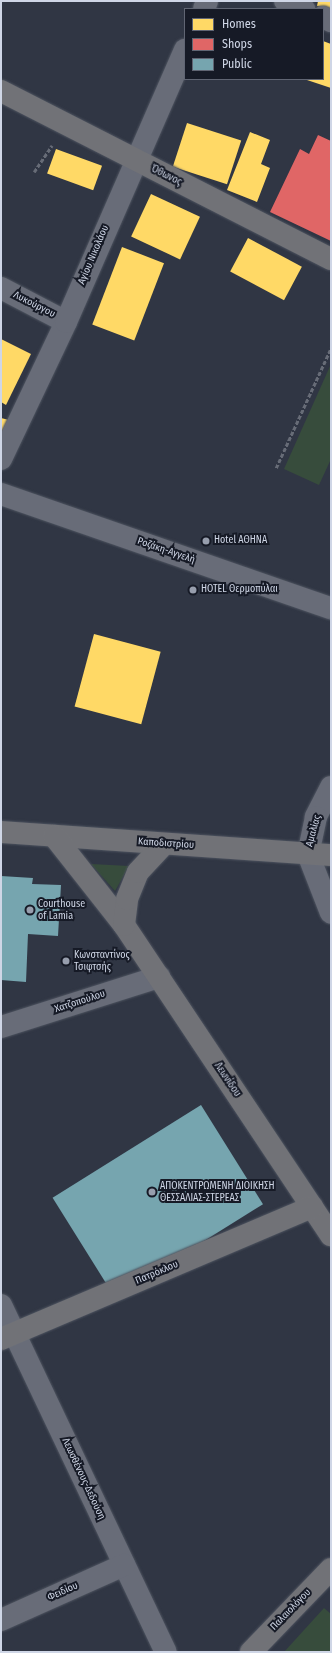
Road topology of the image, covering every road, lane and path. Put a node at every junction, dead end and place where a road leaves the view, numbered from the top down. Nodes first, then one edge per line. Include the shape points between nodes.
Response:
1 (285, 1) edge
2 (302, 8) edge
3 (184, 52) edge
4 (1, 91) edge
5 (65, 124) junction
6 (135, 160) junction
7 (34, 172) dead end
8 (331, 259) edge
9 (1, 288) edge
10 (66, 322) junction
11 (331, 348) edge
12 (1, 459) edge
13 (276, 468) dead end
14 (1, 494) edge
15 (331, 608) edge
16 (331, 787) edge
17 (1, 832) edge
18 (54, 836) junction
19 (164, 844) junction
20 (308, 854) junction
21 (331, 855) edge
22 (331, 913) edge
23 (124, 925) junction
24 (159, 977) junction
25 (1, 1027) edge
26 (312, 1207) junction
27 (331, 1235) edge
28 (1, 1305) edge
29 (8, 1336) edge
30 (124, 1565) junction
31 (331, 1569) edge
32 (1, 1620) edge
33 (166, 1652) edge
34 (252, 1652) edge

1 - 2 street
3 - 6 street, Αγίου Νικολάου
4 - 5 main road, Όθωνος
5 - 6 main road, Όθωνος
5 - 7 path
6 - 8 main road, Όθωνος
6 - 10 street, Αγίου Νικολάου
9 - 10 street, Λυκούργου
10 - 12 street, Αγίου Νικολάου
11 - 13 path
14 - 15 street, Ροζάκη-Αγγελή
16 - 20 street, Αμαλίας via 316,817
17 - 18 main road, Καποδιστρίου
18 - 19 main road, Καποδιστρίου
18 - 23 main road, Λεωνίδου
19 - 20 main road, Καποδιστρίου
19 - 23 main road via 138,872 127,899
20 - 21 main road, Καποδιστρίου
20 - 22 street
23 - 24 main road, Λεωνίδου
24 - 25 street, Χατζοπούλου
24 - 26 main road, Λεωνίδου
26 - 27 main road, Λεωνίδου
26 - 29 main road, Πατρόκλου
28 - 29 street, Λεωσθένους-Δεδούση
29 - 30 street, Λεωσθένους-Δεδούση
30 - 32 street, Φειδίου
30 - 33 street, Λεωσθένους-Δεδούση
31 - 34 main road, Παλαιολόγου

